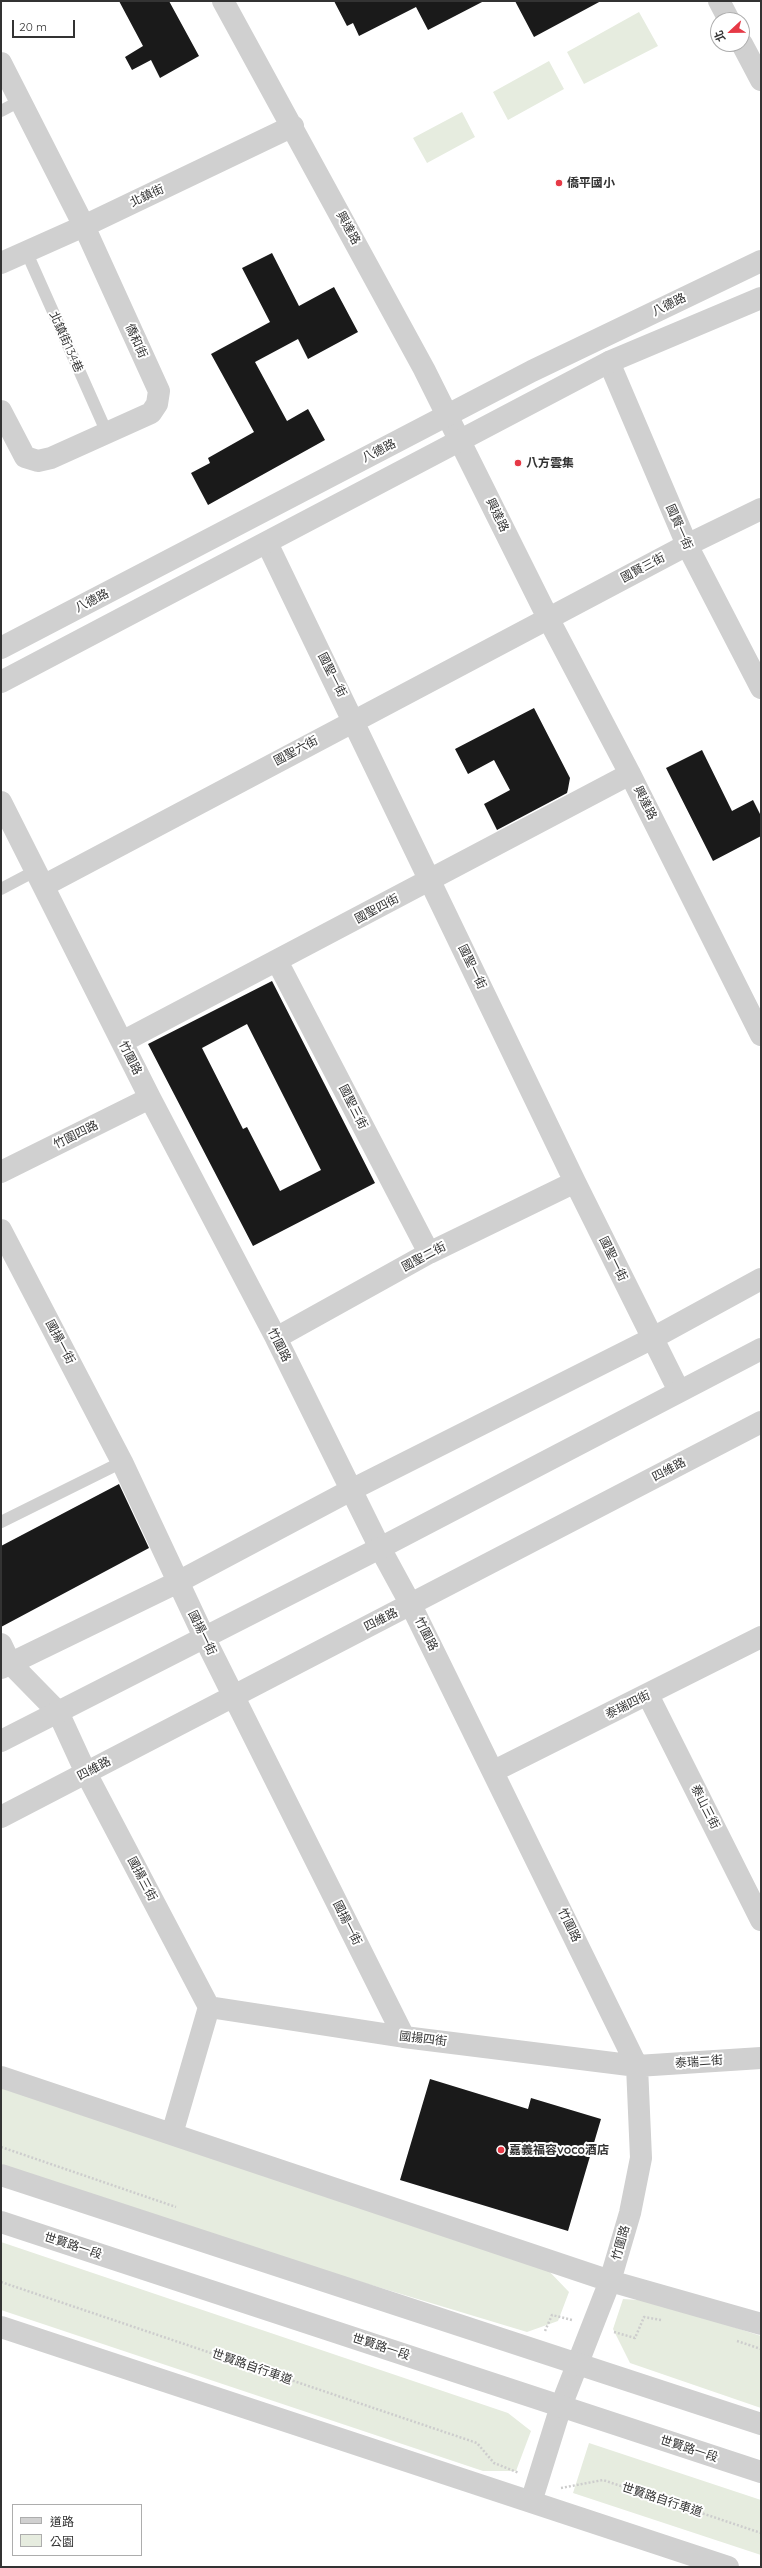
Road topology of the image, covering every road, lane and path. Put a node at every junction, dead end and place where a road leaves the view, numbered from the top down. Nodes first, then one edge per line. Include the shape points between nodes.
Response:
1 (223, 1) edge
2 (719, 1) edge
3 (725, 12) edge
4 (746, 52) edge
5 (1, 63) edge
6 (761, 80) edge
7 (20, 101) junction
8 (1, 111) edge
9 (293, 126) junction
10 (84, 226) junction
11 (26, 251) junction
12 (761, 261) edge
13 (1, 263) edge
14 (760, 302) edge
15 (609, 362) junction
16 (1, 411) edge
17 (448, 416) junction
18 (107, 433) junction
19 (461, 442) junction
20 (761, 509) edge
21 (267, 542) junction
22 (686, 545) junction
23 (548, 618) junction
24 (1, 648) edge
25 (1, 682) edge
26 (761, 688) edge
27 (355, 720) junction
28 (630, 774) junction
29 (1, 802) edge
30 (41, 877) junction
31 (430, 881) junction
32 (1, 889) edge
33 (277, 961) junction
34 (761, 1034) edge
35 (122, 1042) junction
36 (150, 1098) junction
37 (1, 1172) edge
38 (575, 1182) junction
39 (1, 1230) edge
40 (428, 1253) junction
41 (761, 1279) edge
42 (276, 1338) junction
43 (652, 1338) junction
44 (761, 1349) edge
45 (679, 1391) junction
46 (761, 1422) edge
47 (122, 1462) junction
48 (351, 1490) junction
49 (1, 1522) edge
50 (380, 1548) junction
51 (178, 1582) junction
52 (411, 1605) junction
53 (204, 1637) junction
54 (761, 1637) edge
55 (4, 1658) edge
56 (233, 1695) junction
57 (648, 1695) junction
58 (58, 1712) junction
59 (1, 1741) edge
60 (494, 1771) junction
61 (86, 1774) junction
62 (1, 1817) edge
63 (761, 1920) edge
64 (209, 2007) junction
65 (404, 2037) junction
66 (761, 2058) edge
67 (637, 2066) junction
68 (1, 2077) edge
69 (172, 2134) junction
70 (1, 2175) edge
71 (1, 2222) edge
72 (610, 2281) junction
73 (1, 2282) edge
74 (667, 2321) dead end
75 (761, 2324) edge
76 (1, 2327) edge
77 (635, 2338) dead end
78 (732, 2340) dead end
79 (761, 2350) edge
80 (577, 2364) junction
81 (561, 2406) junction
82 (761, 2424) edge
83 (494, 2464) dead end
84 (761, 2472) edge
85 (562, 2488) dead end
86 (532, 2502) junction
87 (761, 2533) edge
88 (728, 2567) edge

1 - 9 street, 興達路
2 - 3 street
4 - 6 street
5 - 7 street, 僑和街
7 - 8 lane
7 - 10 street, 僑和街
9 - 10 street, 北鎮街
9 - 17 street, 興達路
10 - 11 street, 北鎮街
10 - 18 street, 僑和街 via 159,391 157,404 151,413
11 - 13 street, 北鎮街
11 - 18 lane, 北鎮街134巷
12 - 17 street, 八德路 via 532,371
14 - 15 street
15 - 19 street
15 - 22 street, 國賢一街
16 - 18 street, 僑和街 via 25,457 38,460 51,458
17 - 19 street, 興達路
17 - 24 street, 八德路
19 - 21 street
19 - 23 street, 興達路
20 - 22 street, 國賢三街
21 - 25 street
21 - 27 street, 國聖一街
22 - 23 street, 國賢三街
22 - 26 street, 國賢一街
23 - 27 street, 國聖六街
23 - 28 street, 興達路
27 - 30 street, 國聖六街
27 - 31 street, 國聖一街
28 - 31 street, 國聖四街
28 - 34 street, 興達路
29 - 30 street, 竹圍路
30 - 32 lane
30 - 35 street, 竹圍路
31 - 33 street, 國聖四街
31 - 38 street, 國聖一街
33 - 35 street, 國聖四街
33 - 40 street, 國聖三街
35 - 36 street, 竹圍路
36 - 37 street, 竹圍四路
36 - 42 street, 竹圍路
38 - 40 street, 國聖二街
38 - 43 street, 國聖一街
39 - 47 street, 國揚一街
40 - 42 street, 國聖二街
41 - 43 street
42 - 48 street, 竹圍路
43 - 45 street, 國聖一街
43 - 48 street
44 - 45 street
45 - 50 street
46 - 52 street, 四維路
47 - 49 lane
47 - 51 street, 國揚一街
48 - 50 street, 竹圍路
48 - 51 street
50 - 52 street, 竹圍路
50 - 53 street
51 - 53 street, 國揚一街
51 - 55 street
52 - 56 street, 四維路
52 - 60 street, 竹圍路
53 - 56 street, 國揚一街
53 - 58 street
54 - 57 street, 泰瑞四街
55 - 58 street, 國揚三街
56 - 61 street, 四維路
56 - 65 street, 國揚一街
57 - 60 street, 泰瑞四街
57 - 63 street, 泰山三街
58 - 59 street
58 - 61 street, 國揚三街
60 - 67 street, 竹圍路
61 - 62 street, 四維路
61 - 64 street, 國揚三街
64 - 65 street, 國揚四街
64 - 69 street
65 - 67 street, 國揚四街
66 - 67 street, 泰瑞二街
67 - 72 street, 竹圍路 via 641,2158 630,2213
68 - 69 street
69 - 72 street
70 - 80 street
71 - 81 street, 世賢路一段
72 - 75 street
72 - 80 street, 竹圍路
73 - 83 path, 世賢路自行車道 via 477,2443
74 - 77 path via 644,2317
76 - 86 street
78 - 79 path
80 - 81 street, 竹圍路
80 - 82 street
81 - 84 street, 世賢路一段
81 - 86 street, 竹圍路
85 - 87 path, 世賢路自行車道 via 603,2480
86 - 88 street

